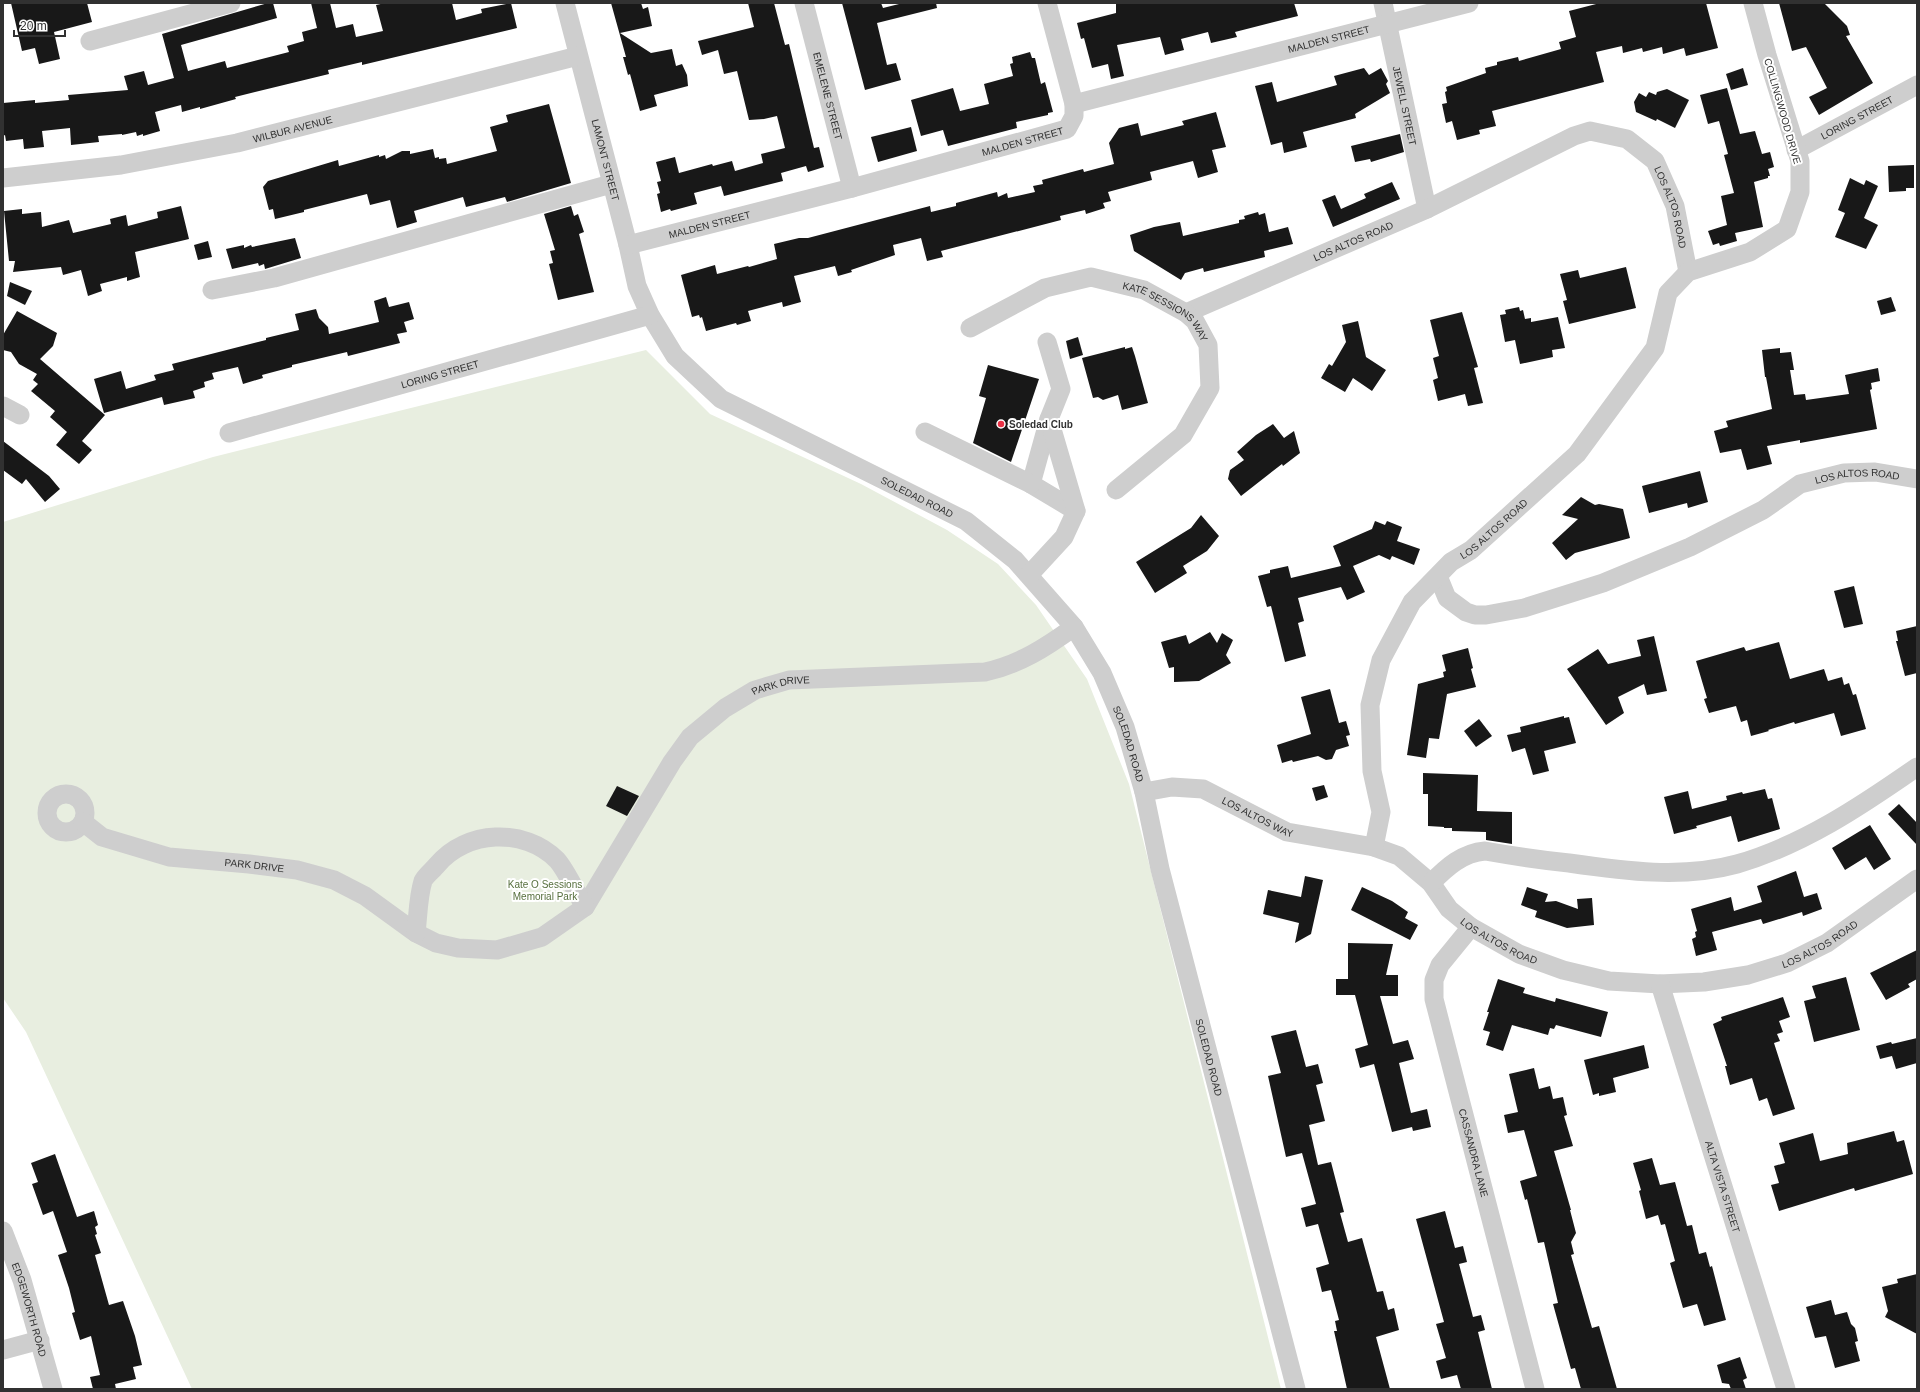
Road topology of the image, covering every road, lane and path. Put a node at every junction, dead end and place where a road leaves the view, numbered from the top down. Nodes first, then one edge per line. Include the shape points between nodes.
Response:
1 (231, 3) edge
2 (564, 3) edge
3 (804, 3) edge
4 (1047, 3) edge
5 (1383, 3) edge
6 (1469, 3) edge
7 (1753, 3) edge
8 (1388, 24) junction
9 (90, 41) dead end
10 (578, 56) junction
11 (1917, 86) edge
12 (1074, 104) junction
13 (1796, 150) junction
14 (3, 178) edge
15 (611, 184) junction
16 (852, 188) junction
17 (1427, 209) junction
18 (628, 245) junction
19 (1688, 272) junction
20 (212, 290) dead end
21 (1186, 313) junction
22 (650, 315) junction
23 (970, 328) dead end
24 (1047, 342) dead end
25 (3, 406) edge
26 (20, 415) dead end
27 (1049, 419) junction
28 (925, 432) dead end
29 (229, 433) dead end
30 (1917, 479) edge
31 (1031, 484) junction
32 (1116, 490) dead end
33 (1076, 511) junction
34 (1030, 575) junction
35 (1438, 576) junction
36 (1074, 627) junction
37 (1917, 767) edge
38 (1144, 792) junction
39 (83, 822) dead end
40 (1374, 847) junction
41 (1917, 879) edge
42 (1431, 883) junction
43 (585, 907) junction
44 (1471, 927) junction
45 (416, 933) junction
46 (1660, 984) junction
47 (3, 1231) edge
48 (40, 1340) junction
49 (3, 1350) edge
50 (53, 1389) edge
51 (1296, 1389) edge
52 (1535, 1389) edge
53 (1786, 1389) edge

1 - 9 street
2 - 10 street, LAMONT STREET
3 - 16 street, EMELENE STREET
4 - 12 street
5 - 8 street, JEWELL STREET
6 - 8 street, MALDEN STREET
7 - 13 street, COLLINGWOOD DRIVE
8 - 12 street, MALDEN STREET
8 - 17 street, JEWELL STREET
10 - 14 street, WILBUR AVENUE via 236,143 121,165
10 - 15 street, LAMONT STREET
11 - 13 street, LORING STREET
12 - 16 street, MALDEN STREET via 1074,116 1067,129
13 - 19 street, COLLINGWOOD DRIVE via 1800,161 1800,192 1787,230 1750,252
15 - 18 street, LAMONT STREET
15 - 20 street via 274,278
16 - 18 street, MALDEN STREET
17 - 19 street, LOS ALTOS ROAD via 1574,136 1590,131 1627,139 1655,161 1675,206
17 - 21 street, LOS ALTOS ROAD
18 - 22 street, LAMONT STREET via 637,286
19 - 35 street, LOS ALTOS ROAD via 1668,292 1655,348 1578,454 1471,550 1451,562
21 - 23 street, KATE SESSIONS WAY via 1144,290 1091,277 1045,288
21 - 32 street, KATE SESSIONS WAY via 1195,321 1208,345 1210,388 1183,435
22 - 29 street, LORING STREET
22 - 34 street, SOLEDAD ROAD via 676,356 722,399 966,521 1016,560
24 - 27 street via 1061,389
25 - 26 street
27 - 31 street
27 - 33 street
28 - 31 street
30 - 35 street, LOS ALTOS ROAD via 1859,472 1844,473 1800,484 1763,510 1690,547 1603,583 1524,608 1486,615 1466,612 1447,598
31 - 33 street
33 - 34 street via 1064,537
34 - 36 street, SOLEDAD ROAD
35 - 40 street, LOS ALTOS ROAD via 1412,602 1381,660 1370,705 1372,771 1381,812
36 - 38 street, SOLEDAD ROAD via 1102,673 1125,727
36 - 43 street, PARK DRIVE via 1023,660 985,672 789,680 755,690 725,708 690,737 672,762
37 - 42 street via 1880,793 1818,830 1788,845 1737,864 1689,871 1642,872 1485,851 1474,852 1460,858
38 - 40 street, LOS ALTOS WAY via 1172,788 1203,790 1287,832
38 - 51 street, SOLEDAD ROAD via 1160,869
39 - 45 street, PARK DRIVE via 102,837 169,857 297,870 334,880 365,896
40 - 42 street, LOS ALTOS ROAD via 1399,856
41 - 46 street, LOS ALTOS ROAD via 1827,943 1787,963 1741,976 1704,982
42 - 44 street, LOS ALTOS ROAD via 1449,909
43 - 45 street, PARK DRIVE via 542,937 497,950 436,944
43 - 45 street via 558,861 544,849 530,841 514,838 492,837 472,840 456,848 440,861 423,881
44 - 46 street, LOS ALTOS ROAD via 1519,954 1563,970 1609,981
44 - 52 street, CASSANDRA LANE via 1440,965 1434,980 1434,999
46 - 53 street, ALTA VISTA STREET
47 - 48 street, EDGEWORTH ROAD via 22,1280
48 - 49 street
48 - 50 street, EDGEWORTH ROAD

